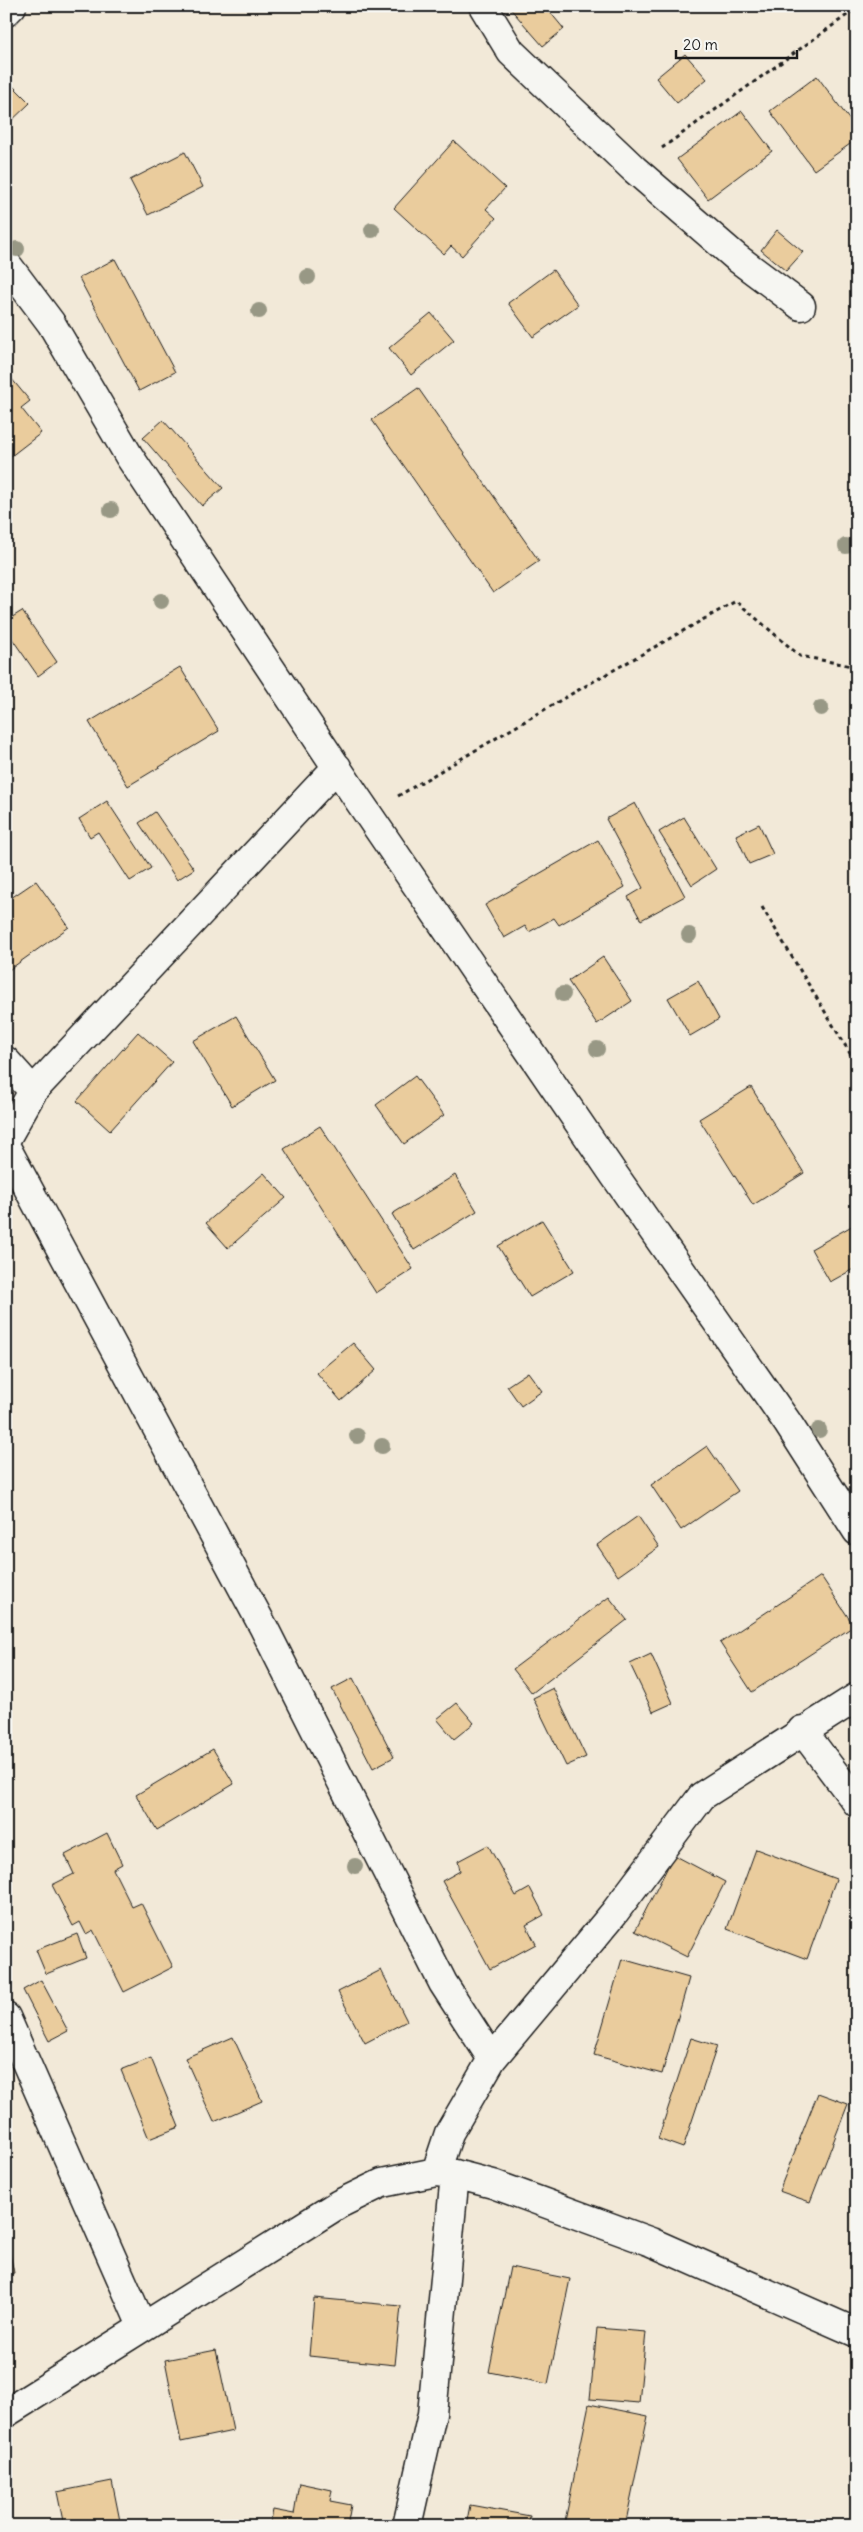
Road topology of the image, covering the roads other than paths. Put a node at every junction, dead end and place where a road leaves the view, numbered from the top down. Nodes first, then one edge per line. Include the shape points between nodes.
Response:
1 (12, 6) edge
2 (483, 6) edge
3 (6, 12) edge
4 (6, 263) edge
5 (801, 306) dead end
6 (337, 767) junction
7 (6, 1061) edge
8 (33, 1091) junction
9 (6, 1139) edge
10 (6, 1147) edge
11 (857, 1531) edge
12 (857, 1697) edge
13 (802, 1730) junction
14 (857, 1803) edge
15 (6, 2017) edge
16 (492, 2059) junction
17 (445, 2173) junction
18 (142, 2326) junction
19 (857, 2333) edge
20 (6, 2413) edge
21 (407, 2526) edge

1 - 3 street
2 - 5 street via 511,52 634,169 737,258
4 - 6 street via 51,323 129,456
6 - 8 street
6 - 11 street via 787,1422
7 - 8 street
8 - 9 street
10 - 16 street via 251,1603 444,1983
12 - 13 street
13 - 14 street
13 - 16 street via 702,1796 614,1914
15 - 18 street
16 - 17 street via 449,2133
17 - 18 street via 382,2183 339,2204
17 - 19 street via 493,2184 651,2242
17 - 21 street via 432,2414
18 - 20 street

